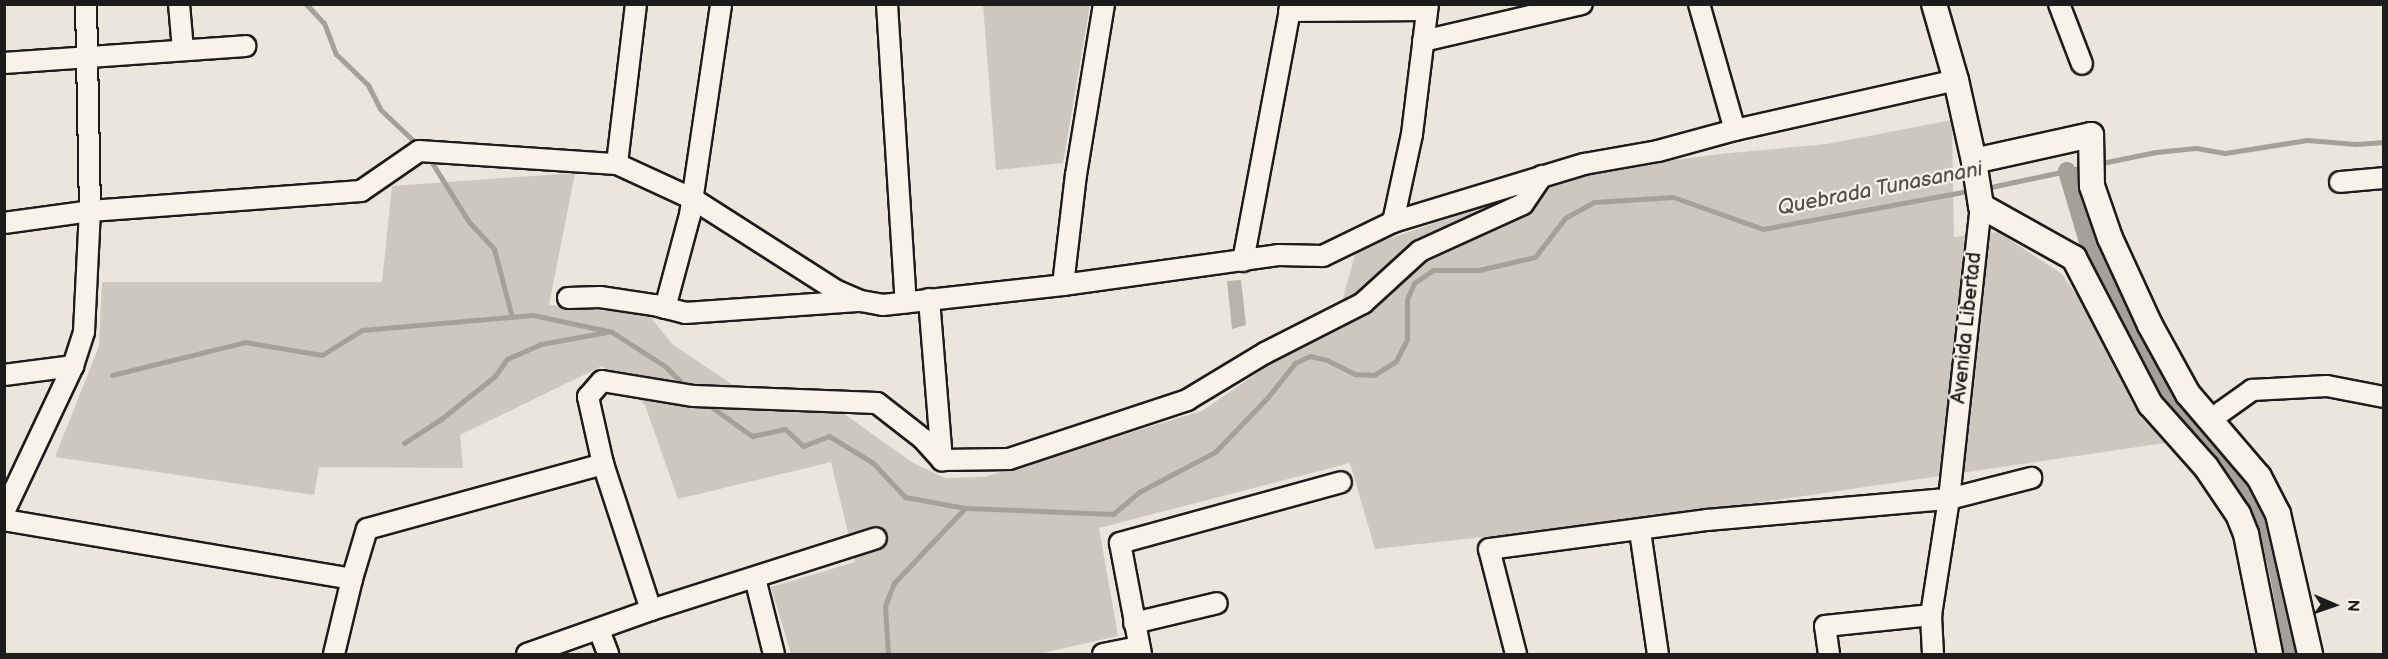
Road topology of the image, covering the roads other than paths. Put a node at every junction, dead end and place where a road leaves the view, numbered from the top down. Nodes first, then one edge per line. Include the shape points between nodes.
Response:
1 (86, 4) edge
2 (179, 4) edge
3 (636, 4) edge
4 (721, 4) edge
5 (887, 4) edge
6 (1104, 4) edge
7 (1582, 4) edge
8 (1699, 4) edge
9 (1934, 4) edge
10 (2059, 4) edge
11 (1428, 7) edge
12 (1290, 8) edge
13 (1423, 41) junction
14 (245, 46) dead end
15 (183, 50) junction
16 (87, 58) junction
17 (4, 63) edge
18 (2082, 64) dead end
19 (1956, 80) junction
20 (1735, 130) junction
21 (1974, 161) junction
22 (617, 164) junction
23 (1542, 176) junction
24 (2384, 178) edge
25 (2340, 182) dead end
26 (693, 199) junction
27 (1981, 206) junction
28 (90, 211) junction
29 (1393, 222) junction
30 (4, 223) edge
31 (1243, 261) junction
32 (1063, 285) junction
33 (568, 298) dead end
34 (929, 299) junction
35 (861, 301) junction
36 (906, 302) junction
37 (665, 308) junction
38 (73, 366) junction
39 (4, 375) edge
40 (2384, 397) edge
41 (2210, 420) junction
42 (942, 460) junction
43 (603, 464) junction
44 (2031, 478) dead end
45 (1341, 482) dead end
46 (1949, 499) junction
47 (4, 512) edge
48 (4, 520) edge
49 (1640, 531) junction
50 (876, 538) dead end
51 (755, 578) junction
52 (352, 579) junction
53 (1217, 603) dead end
54 (651, 610) junction
55 (1931, 615) junction
56 (1134, 623) junction
57 (599, 630) junction
58 (1140, 651) edge
59 (334, 654) edge
60 (527, 654) edge
61 (608, 654) edge
62 (774, 654) edge
63 (1103, 654) edge
64 (1516, 654) edge
65 (1658, 654) edge
66 (1829, 654) edge
67 (1933, 654) edge
68 (2270, 654) edge
69 (2310, 654) edge

1 - 16 street
2 - 15 street
3 - 22 street
4 - 26 street
5 - 36 street
6 - 32 street via 1076,175
7 - 13 street
8 - 20 street
9 - 19 main road, Avenida Libertad
10 - 18 street
11 - 12 street
11 - 13 street
12 - 31 street
13 - 29 street via 1412,134
14 - 15 street
15 - 16 street
16 - 17 street
16 - 28 street
19 - 20 street
19 - 21 main road, Avenida Libertad
20 - 23 street
21 - 27 main road, Avenida Libertad
21 - 41 main road via 2091,135 2092,186 2110,238 2150,325 2188,394
22 - 26 street
22 - 28 street via 418,151 361,191
23 - 29 street
23 - 42 street via 1524,204 1420,251 1363,303 1265,353 1187,400 1009,459
24 - 25 street
26 - 35 street via 837,291
26 - 37 street
27 - 46 street, Avenida Libertad
27 - 68 main road via 2074,258 2150,404 2206,467 2238,514 2246,534
28 - 30 street
28 - 38 street via 84,332
29 - 31 street via 1323,256 1278,255
31 - 32 street
32 - 34 street
33 - 37 street via 600,297
34 - 36 street
34 - 42 street
35 - 36 street via 883,305
35 - 37 street via 685,313
38 - 39 street
38 - 47 street
40 - 41 street via 2326,386 2252,390
41 - 69 main road via 2259,477 2278,514
42 - 43 street via 923,439 877,403 694,396 602,381 588,397
43 - 52 street via 367,529
43 - 54 street
44 - 46 street
45 - 56 street via 1120,543
46 - 49 street via 1707,520
46 - 55 street, Avenida Libertad
48 - 52 street
49 - 64 street via 1489,549
49 - 65 street
50 - 51 street
51 - 54 street
51 - 62 street
52 - 59 street
53 - 56 street
54 - 57 street
55 - 66 street via 1825,626
55 - 67 street, Avenida Libertad
56 - 58 street
57 - 60 street
57 - 61 street
58 - 63 street

